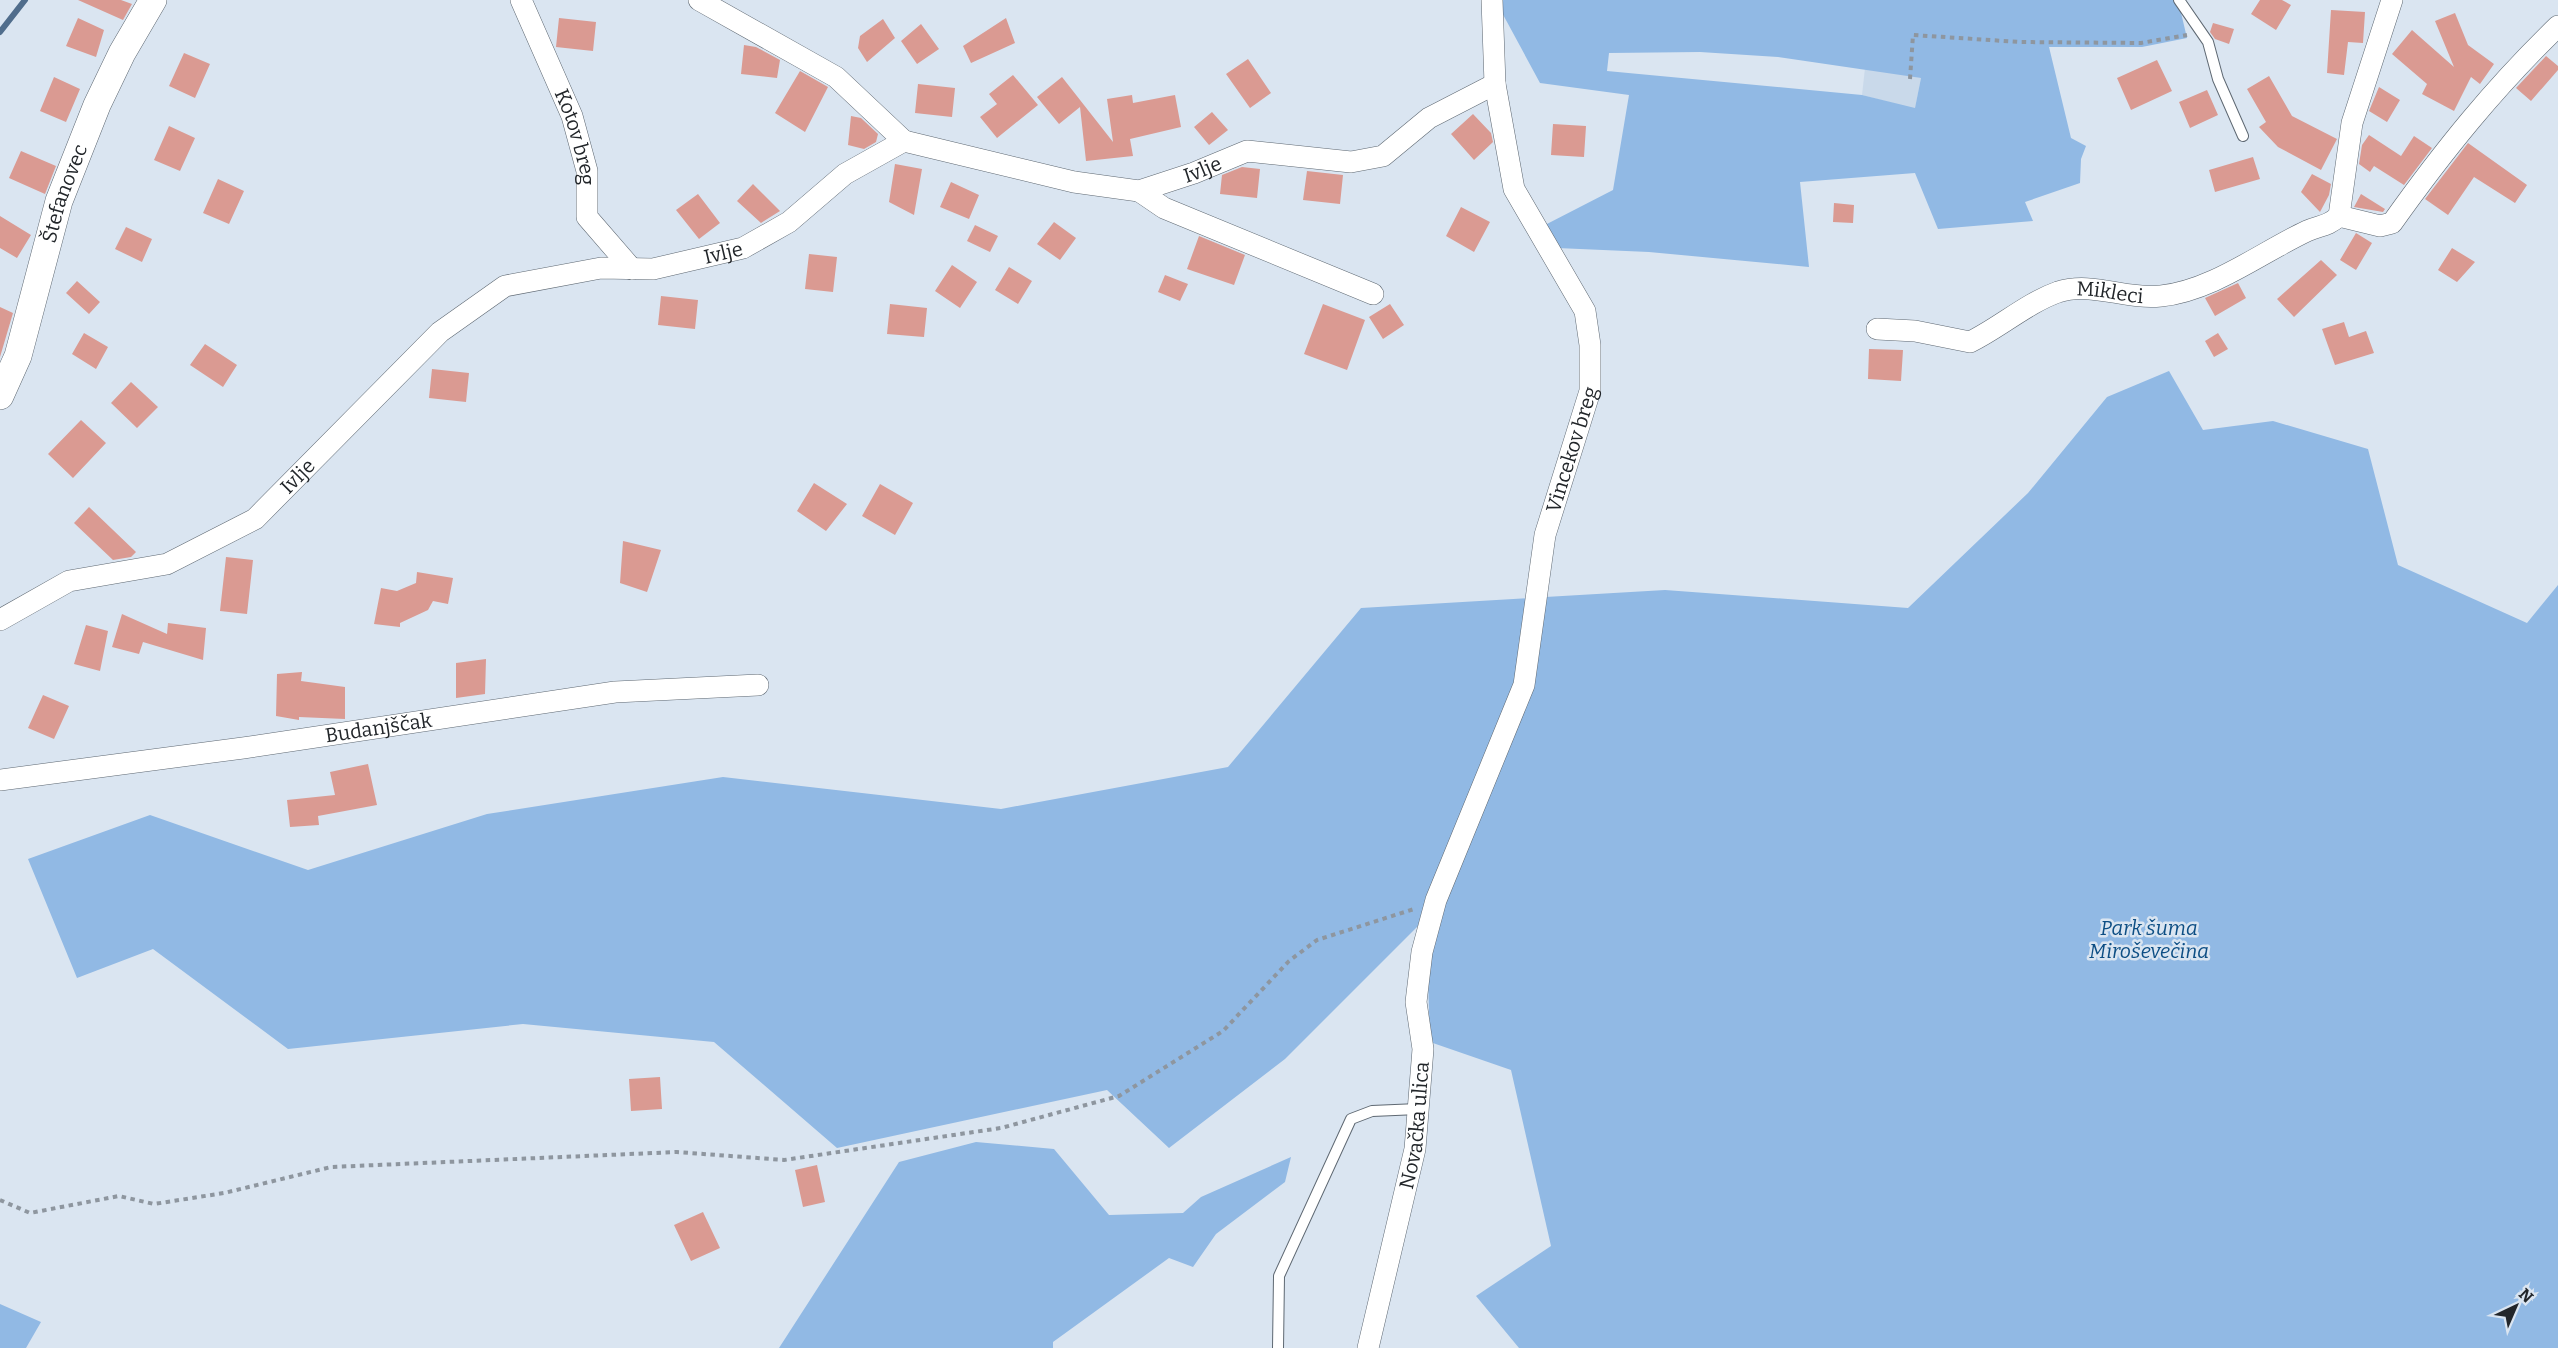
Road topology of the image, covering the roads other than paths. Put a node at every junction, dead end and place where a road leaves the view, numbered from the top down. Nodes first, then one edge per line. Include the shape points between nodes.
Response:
1 (153, 0) edge
2 (521, 0) edge
3 (699, 0) edge
4 (1492, 0) edge
5 (2179, 0) edge
6 (2392, 0) edge
7 (2558, 26) edge
8 (1495, 84) junction
9 (2243, 135) dead end
10 (904, 141) junction
11 (1139, 190) junction
12 (2339, 216) junction
13 (632, 269) junction
14 (1373, 294) dead end
15 (1877, 330) dead end
16 (0, 396) edge
17 (0, 620) edge
18 (758, 685) dead end
19 (0, 780) edge
20 (1437, 900) joint
21 (1418, 1109) junction
22 (1278, 1348) edge
23 (1368, 1348) edge

1 - 16 street, Štefanovec via 97,105 59,201 18,356
2 - 13 street, Kotov breg via 572,116 587,171 587,217
3 - 10 street via 836,77
4 - 8 street, Vincekov breg
5 - 9 lane via 2208,42 2218,79
6 - 12 street via 2352,123
7 - 12 street via 2506,76 2449,144 2392,223 2380,226
8 - 11 street, Ivlje via 1429,118 1383,156 1351,162 1247,151
8 - 20 street, Vincekov breg via 1514,189 1585,312 1590,391 1545,535 1524,685
10 - 11 street, Ivlje via 1074,182
10 - 13 street, Ivlje via 845,174 789,222 743,248 653,269
11 - 14 street via 1164,208
12 - 15 street, Mikleci via 2329,225 2309,230 2215,280 2163,296 2125,296 2087,287 2057,292 1970,342 1915,331
13 - 17 street, Ivlje via 601,268 505,286 440,332 255,519 167,564 69,581
18 - 19 street, Budanjščak via 615,692
20 - 21 street, Novačka ulica via 1422,952 1416,1002 1423,1049
21 - 22 lane via 1372,1111 1351,1119 1279,1276
21 - 23 street, Novačka ulica via 1415,1149

